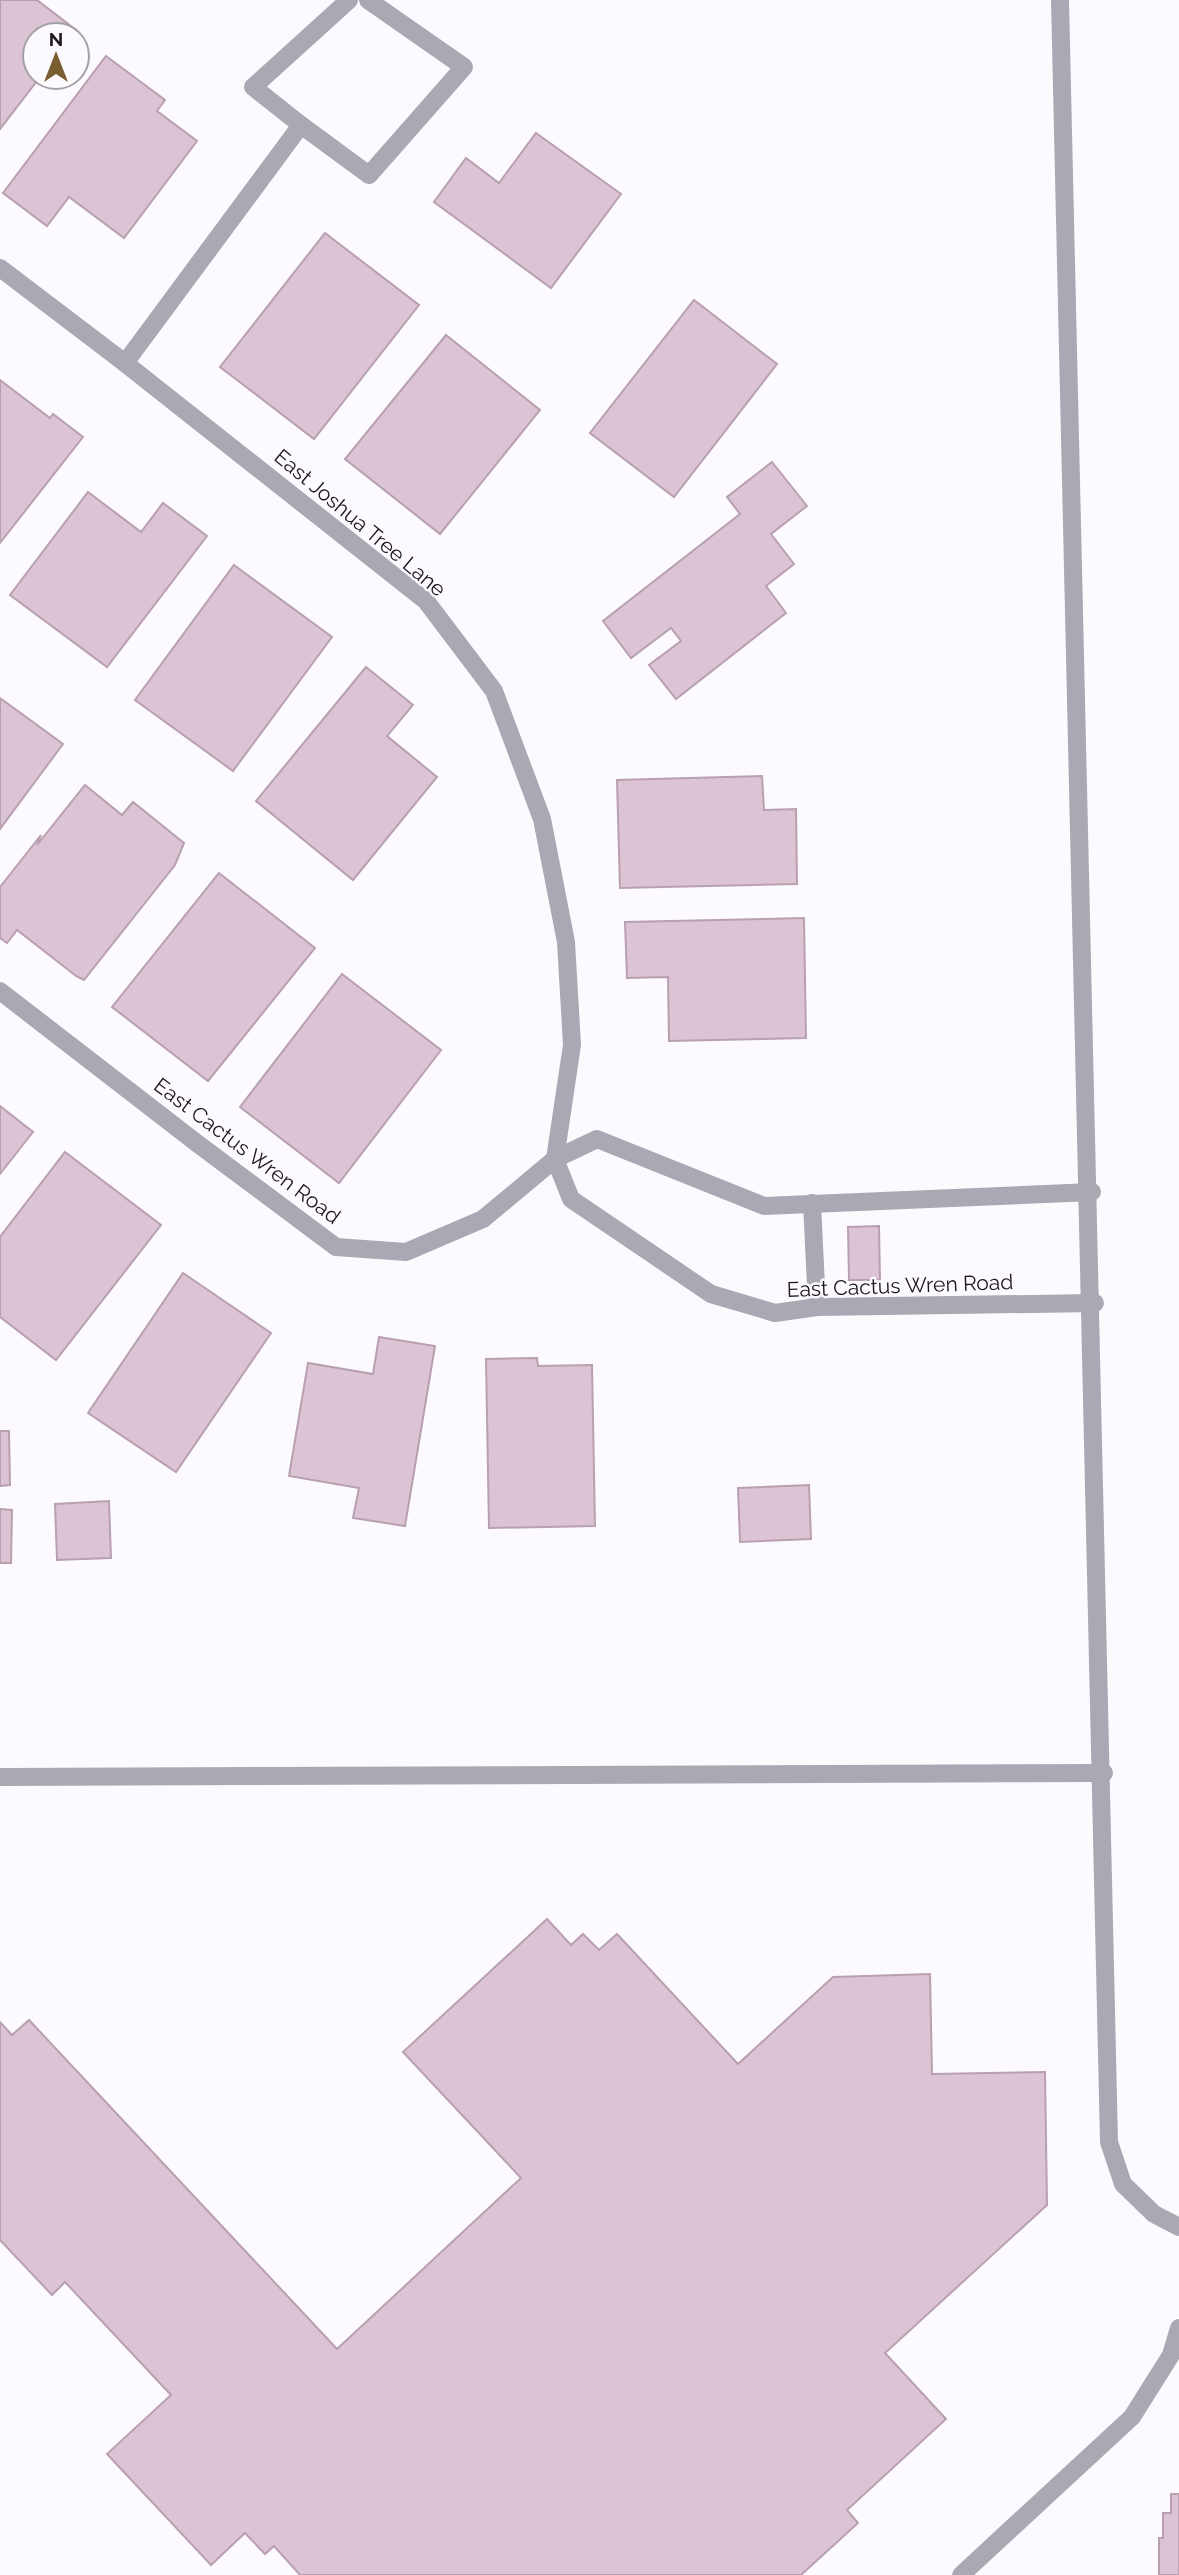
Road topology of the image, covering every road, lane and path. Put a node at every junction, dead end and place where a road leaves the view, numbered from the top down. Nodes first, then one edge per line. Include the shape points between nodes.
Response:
1 (349, 0) edge
2 (368, 0) edge
3 (1060, 0) edge
4 (301, 125) junction
5 (0, 268) edge
6 (125, 363) junction
7 (0, 991) edge
8 (555, 1158) junction
9 (1092, 1192) junction
10 (812, 1203) junction
11 (1095, 1303) junction
12 (817, 1307) junction
13 (1104, 1773) junction
14 (0, 1777) edge
15 (1179, 2227) edge
16 (1179, 2328) edge
17 (961, 2575) edge

1 - 4 lane via 253,87
2 - 4 lane via 464,67 369,174
3 - 9 lane
4 - 6 lane
5 - 6 lane, East Joshua Tree Lane
6 - 8 lane, East Joshua Tree Lane via 426,601 494,691 542,818 566,942 572,1045
7 - 8 lane, East Cactus Wren Road via 336,1247 406,1252 483,1219
8 - 10 lane, East Cactus Wren Road via 597,1139 764,1206
8 - 12 lane, East Cactus Wren Road via 571,1199 711,1294 775,1313
9 - 10 lane, East Cactus Wren Road
9 - 11 lane
10 - 12 lane
11 - 12 lane, East Cactus Wren Road
11 - 13 lane
13 - 14 lane
13 - 15 lane via 1109,2142 1123,2184 1154,2214
16 - 17 lane via 1171,2356 1132,2417

